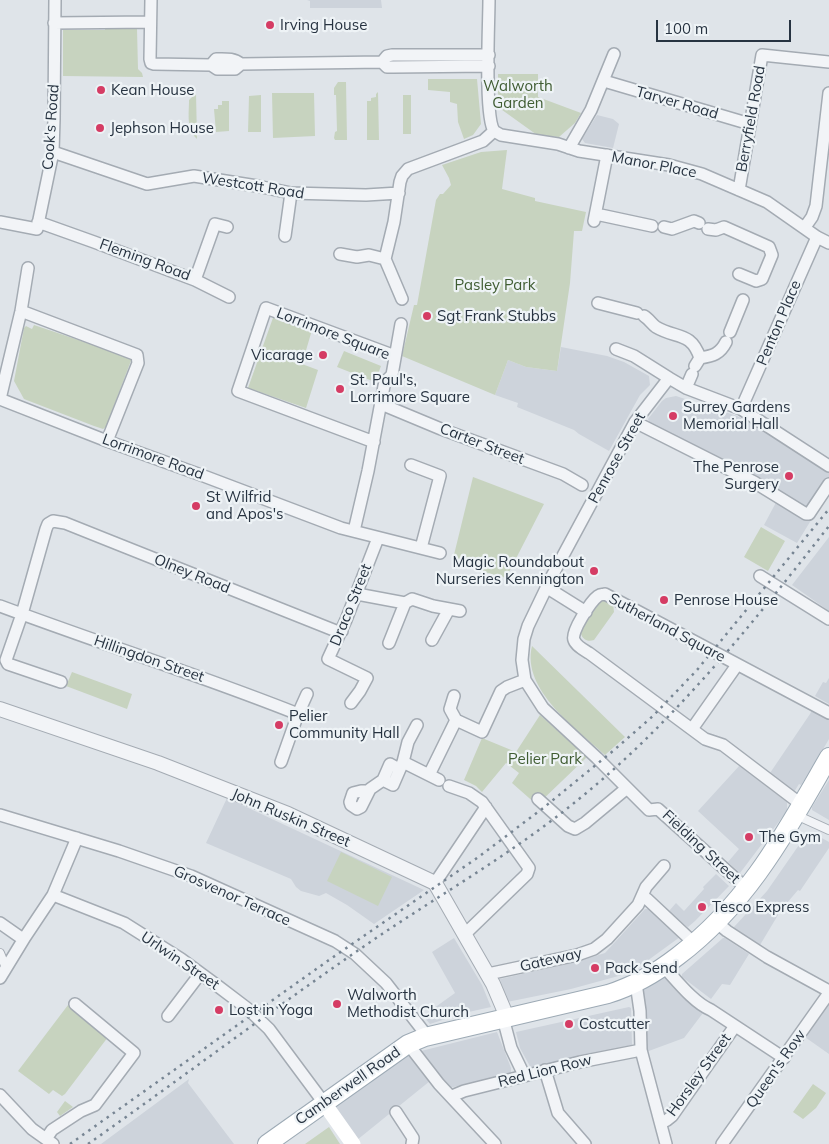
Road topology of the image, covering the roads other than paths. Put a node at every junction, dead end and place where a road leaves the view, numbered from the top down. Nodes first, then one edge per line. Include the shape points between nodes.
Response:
1 (55, 0) edge
2 (151, 0) edge
3 (489, 0) edge
4 (150, 22) junction
5 (54, 23) junction
6 (614, 54) dead end
7 (489, 61) junction
8 (829, 62) edge
9 (604, 81) junction
10 (829, 93) edge
11 (750, 124) junction
12 (494, 131) junction
13 (569, 148) junction
14 (53, 152) junction
15 (607, 155) junction
16 (739, 190) junction
17 (291, 193) junction
18 (399, 193) junction
19 (0, 222) edge
20 (38, 226) junction
21 (652, 226) dead end
22 (228, 227) dead end
23 (664, 227) dead end
24 (805, 227) junction
25 (284, 236) dead end
26 (817, 236) junction
27 (829, 242) edge
28 (340, 254) dead end
29 (385, 259) junction
30 (28, 268) dead end
31 (739, 274) dead end
32 (195, 280) junction
33 (229, 297) dead end
34 (402, 299) dead end
35 (743, 300) dead end
36 (598, 303) dead end
37 (21, 311) junction
38 (401, 324) dead end
39 (616, 349) dead end
40 (395, 356) junction
41 (696, 366) junction
42 (669, 378) junction
43 (686, 388) junction
44 (0, 399) edge
45 (381, 404) junction
46 (741, 409) junction
47 (635, 422) junction
48 (107, 441) junction
49 (374, 442) junction
50 (411, 465) dead end
51 (829, 466) edge
52 (582, 484) dead end
53 (829, 484) edge
54 (354, 531) junction
55 (378, 538) junction
56 (421, 548) junction
57 (440, 553) dead end
58 (760, 576) dead end
59 (546, 587) junction
60 (357, 594) junction
61 (540, 599) joint
62 (404, 603) junction
63 (0, 606) edge
64 (586, 612) junction
65 (22, 614) junction
66 (829, 619) edge
67 (342, 631) junction
68 (432, 640) dead end
69 (389, 643) dead end
70 (737, 665) junction
71 (525, 680) junction
72 (61, 682) dead end
73 (308, 694) dead end
74 (454, 696) dead end
75 (351, 703) dead end
76 (0, 709) edge
77 (829, 713) edge
78 (298, 714) junction
79 (456, 720) junction
80 (417, 725) dead end
81 (692, 729) junction
82 (829, 757) edge
83 (281, 762) dead end
84 (401, 766) junction
85 (439, 780) junction
86 (627, 788) junction
87 (369, 791) dead end
88 (538, 799) dead end
89 (486, 807) junction
90 (799, 810) junction
91 (0, 815) edge
92 (829, 830) edge
93 (77, 838) junction
94 (664, 866) dead end
95 (435, 883) junction
96 (747, 889) junction
97 (53, 895) junction
98 (647, 899) dead end
99 (716, 922) junction
100 (0, 923) edge
101 (465, 934) junction
102 (25, 937) junction
103 (695, 942) junction
104 (0, 953) edge
105 (664, 967) junction
106 (6, 968) junction
107 (200, 974) junction
108 (488, 974) junction
109 (0, 978) edge
110 (636, 983) junction
111 (829, 992) edge
112 (76, 1004) dead end
113 (168, 1016) dead end
114 (505, 1018) junction
115 (735, 1026) junction
116 (426, 1037) junction
117 (408, 1044) junction
118 (640, 1050) junction
119 (784, 1058) junction
120 (545, 1070) junction
121 (524, 1076) junction
122 (0, 1095) edge
123 (452, 1096) junction
124 (324, 1103) junction
125 (396, 1112) dead end
126 (660, 1123) junction
127 (49, 1142) edge
128 (267, 1144) edge
129 (353, 1144) edge
130 (412, 1144) edge
131 (495, 1144) edge
132 (585, 1144) edge
133 (666, 1144) edge
134 (722, 1144) edge

1 - 5 street, Cook's Road
2 - 4 street
3 - 7 street
4 - 5 street
4 - 7 street via 152,63 211,64 216,59 235,59 241,64 382,62 392,67
5 - 14 street, Cook's Road
6 - 9 street
7 - 12 street
8 - 11 street, Berryfield Road via 762,55
9 - 11 street, Tarver Road
9 - 13 street
10 - 24 street via 816,206
11 - 16 street, Berryfield Road
12 - 13 street, Manor Place
12 - 18 street via 484,141 408,169 402,176
13 - 15 street, Manor Place
14 - 17 street, Westcott Road via 147,184 194,176
14 - 20 street, Cook's Road
15 - 16 street, Manor Place via 679,167
15 - 21 street via 595,218
16 - 24 street, Manor Place via 767,202
17 - 18 street, Westcott Road
17 - 25 street
18 - 29 street
19 - 20 street, Fleming Road
20 - 32 street, Fleming Road via 94,242
22 - 32 street, Fleming Road via 210,222
23 - 31 street via 672,229 694,220 716,230 724,227 769,247 772,255 762,279 756,281
24 - 26 street, Manor Place
26 - 27 street, Manor Place
26 - 46 street, Penton Place
28 - 29 street
29 - 34 street
30 - 37 street
32 - 33 street
35 - 41 street via 722,350
36 - 41 street via 640,314 655,326 690,340 698,351
37 - 44 street
37 - 48 street via 135,354 138,358
38 - 40 street
39 - 42 street
40 - 45 street, Lorrimore Square
40 - 49 street, Lorrimore Square via 266,308 238,391
41 - 43 street
42 - 43 street
42 - 47 street, Penrose Street
43 - 46 street
44 - 48 street, Lorrimore Road
45 - 49 street, Lorrimore Square
45 - 52 street, Carter Street
46 - 51 street
47 - 53 street via 807,515
47 - 59 street, Penrose Street
48 - 54 street, Lorrimore Road
49 - 54 street, Lorrimore Square
50 - 56 street via 440,476
54 - 55 street, Lorrimore Road
55 - 56 street, Lorrimore Road
55 - 60 street, Draco Street
56 - 57 street, Lorrimore Road
58 - 66 street
59 - 61 street, Penrose Street
59 - 64 street, Sutherland Square
60 - 62 street
60 - 67 street, Draco Street
61 - 71 street, Fielding Street via 524,639 522,660
62 - 68 street via 412,599 455,610
62 - 69 street
63 - 65 street, Hillingdon Street
64 - 70 street, Sutherland Square via 598,597 608,595
64 - 81 street, Sutherland Square via 573,635 576,644
65 - 67 street, Olney Road via 46,530 53,521
65 - 72 street via 6,660 8,664
65 - 78 street, Hillingdon Street via 223,684
67 - 75 street, Draco Street via 328,659 367,678
70 - 77 street
70 - 81 street, Sutherland Square
71 - 79 street via 501,691 482,732
71 - 86 street, Fielding Street via 548,713
73 - 78 street
74 - 79 street via 450,709
76 - 95 street, John Ruskin Street via 158,763 288,814
78 - 83 street
79 - 85 street
80 - 84 street
81 - 90 street, Sutherland Square via 707,740 720,743
82 - 90 main road, Camberwell Road
84 - 85 street
84 - 87 street via 393,785 383,780
85 - 89 street via 476,797
86 - 88 street via 575,829
86 - 96 street, Fielding Street via 649,810 658,808
89 - 95 street
89 - 101 street via 526,864 528,872
90 - 92 street
90 - 96 main road, Camberwell Road
91 - 93 street, Grosvenor Terrace
93 - 97 street
93 - 116 street, Grosvenor Terrace via 191,876 335,941 356,954 386,983
94 - 108 street, Gateway via 646,887 638,905 594,949
95 - 101 street
96 - 99 main road, Camberwell Road
97 - 102 street
97 - 107 street, Urlwin Street via 124,923
98 - 103 street
99 - 103 main road, Camberwell Road
99 - 111 street
100 - 102 street
101 - 108 street
102 - 106 street
103 - 105 main road, Camberwell Road
104 - 106 street
105 - 110 main road, Camberwell Road
105 - 115 street via 693,998
106 - 109 street
107 - 113 street
107 - 124 street, Urlwin Street via 258,1018
108 - 114 street
110 - 114 main road, Camberwell Road via 608,994
110 - 118 street
111 - 119 street, Queen's Row
112 - 127 street via 134,1053 94,1105 52,1130
114 - 116 main road, Camberwell Road
114 - 121 street via 512,1048
115 - 119 street
115 - 126 street, Horsley Street via 672,1116
116 - 117 main road, Camberwell Road
117 - 123 street
117 - 124 main road, Camberwell Road
118 - 120 street, Red Lion Row
118 - 126 street
119 - 134 street, Queen's Row
120 - 121 street, Red Lion Row
120 - 132 street via 558,1113
121 - 123 street, Red Lion Row
122 - 127 street
123 - 131 street
124 - 128 main road, Camberwell Road
124 - 129 main road
125 - 130 street via 414,1138
126 - 133 street

